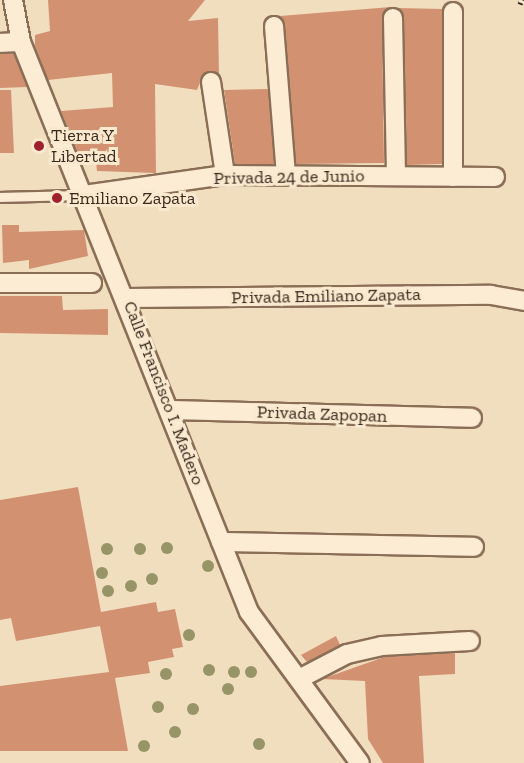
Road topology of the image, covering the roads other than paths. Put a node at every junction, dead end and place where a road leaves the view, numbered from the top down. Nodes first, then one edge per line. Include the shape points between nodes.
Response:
1 (13, 0) edge
2 (453, 12) dead end
3 (393, 18) dead end
4 (274, 26) dead end
5 (21, 42) junction
6 (0, 43) edge
7 (211, 82) dead end
8 (225, 175) junction
9 (286, 175) junction
10 (396, 176) junction
11 (453, 177) junction
12 (495, 177) dead end
13 (84, 195) junction
14 (0, 196) edge
15 (0, 283) edge
16 (92, 283) dead end
17 (127, 298) junction
18 (524, 301) edge
19 (171, 410) junction
20 (472, 418) dead end
21 (221, 542) junction
22 (474, 547) dead end
23 (470, 642) dead end
24 (299, 679) junction
25 (360, 763) edge

1 - 5 street, Calle Francisco I. Madero
2 - 11 street
3 - 10 street
4 - 9 street
5 - 6 street
5 - 13 street, Calle Francisco I. Madero
7 - 8 street
8 - 9 street, Privada 24 de Junio
8 - 13 street, Privada 24 de Junio
9 - 10 street, Privada 24 de Junio
10 - 11 street, Privada 24 de Junio
11 - 12 street, Privada 24 de Junio
13 - 14 lane
13 - 17 street, Calle Francisco I. Madero
15 - 16 street
17 - 18 street, Privada Emiliano Zapata via 491,295
17 - 19 street, Calle Francisco I. Madero
19 - 20 street, Privada Zapopan
19 - 21 street, Calle Francisco I. Madero
21 - 22 street
21 - 24 street, Calle Francisco I. Madero via 249,612
23 - 24 street via 382,646 347,654
24 - 25 street, Calle Francisco I. Madero

